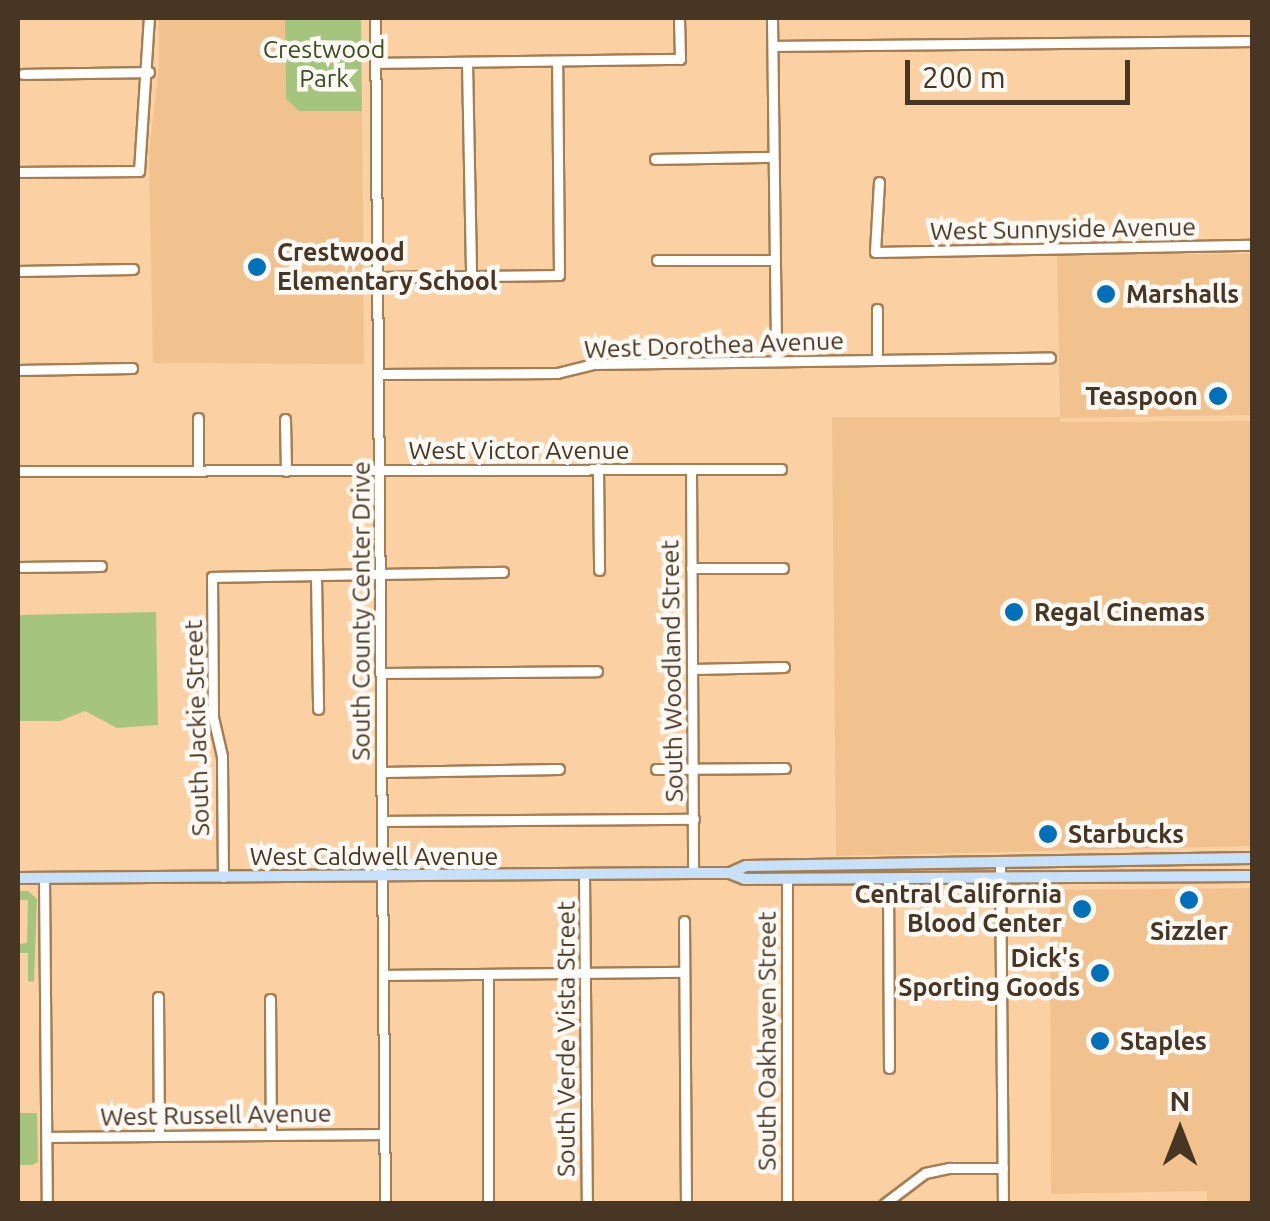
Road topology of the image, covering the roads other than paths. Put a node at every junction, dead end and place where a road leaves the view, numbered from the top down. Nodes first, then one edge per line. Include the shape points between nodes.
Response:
1 (149, 18) edge
2 (375, 18) edge
3 (680, 18) edge
4 (772, 18) edge
5 (1252, 41) edge
6 (773, 46) junction
7 (557, 61) junction
8 (468, 62) junction
9 (375, 63) junction
10 (148, 72) junction
11 (23, 74) dead end
12 (773, 157) junction
13 (655, 159) dead end
14 (18, 172) edge
15 (879, 182) dead end
16 (1252, 245) edge
17 (658, 260) dead end
18 (774, 260) junction
19 (133, 269) dead end
20 (18, 271) edge
21 (470, 276) junction
22 (378, 277) junction
23 (877, 308) dead end
24 (1050, 358) dead end
25 (776, 360) junction
26 (877, 360) junction
27 (132, 368) dead end
28 (18, 370) edge
29 (380, 374) junction
30 (198, 418) dead end
31 (285, 419) dead end
32 (598, 468) junction
33 (690, 469) junction
34 (782, 469) dead end
35 (198, 470) junction
36 (286, 470) junction
37 (18, 472) edge
38 (380, 472) junction
39 (102, 566) dead end
40 (18, 568) edge
41 (691, 568) junction
42 (783, 568) dead end
43 (599, 570) dead end
44 (502, 572) dead end
45 (316, 576) junction
46 (382, 576) junction
47 (693, 668) junction
48 (784, 668) dead end
49 (597, 670) dead end
50 (382, 672) junction
51 (318, 709) dead end
52 (785, 768) dead end
53 (559, 769) dead end
54 (656, 769) dead end
55 (693, 769) junction
56 (382, 772) junction
57 (694, 819) junction
58 (382, 821) junction
59 (1252, 858) edge
60 (1000, 864) junction
61 (868, 865) junction
62 (693, 873) junction
63 (730, 873) junction
64 (584, 874) junction
65 (382, 876) junction
66 (1252, 876) edge
67 (222, 877) junction
68 (18, 878) edge
69 (44, 878) junction
70 (1000, 878) junction
71 (786, 879) junction
72 (888, 879) junction
73 (684, 921) dead end
74 (684, 972) junction
75 (586, 973) junction
76 (488, 974) junction
77 (384, 975) junction
78 (158, 997) dead end
79 (270, 999) dead end
80 (889, 1068) dead end
81 (271, 1134) junction
82 (384, 1134) junction
83 (160, 1136) junction
84 (47, 1138) junction
85 (1003, 1168) junction
86 (885, 1203) edge
87 (47, 1204) edge
88 (385, 1204) edge
89 (488, 1204) edge
90 (586, 1204) edge
91 (686, 1204) edge
92 (787, 1204) edge
93 (1003, 1204) edge

1 - 10 street
2 - 9 street, South County Center Drive
3 - 7 street via 680,59
4 - 6 street
5 - 6 street
6 - 12 street
7 - 8 street
7 - 21 street via 559,275
8 - 9 street
8 - 21 street
9 - 22 street, South County Center Drive
10 - 11 street
10 - 14 street via 139,171
12 - 13 street
12 - 18 street
15 - 16 street, West Sunnyside Avenue via 874,252
17 - 18 street
18 - 25 street
19 - 20 street
21 - 22 street
22 - 29 street, South County Center Drive
23 - 26 street
24 - 26 street, West Dorothea Avenue
25 - 26 street, West Dorothea Avenue
25 - 29 street, West Dorothea Avenue via 593,364 556,373
27 - 28 street
29 - 38 street, South County Center Drive
30 - 35 street
31 - 36 street
32 - 33 street, West Victor Avenue
32 - 38 street, West Victor Avenue
32 - 43 street
33 - 34 street, West Victor Avenue
33 - 41 street, South Woodland Street
35 - 36 street, West Victor Avenue
35 - 37 street, West Victor Avenue
36 - 38 street, West Victor Avenue
38 - 46 street, South County Center Drive
39 - 40 street
41 - 42 street
41 - 47 street, South Woodland Street
44 - 46 street
45 - 46 street
45 - 51 street
45 - 67 street, South Jackie Street via 212,577
46 - 50 street, South County Center Drive
47 - 48 street
47 - 55 street, South Woodland Street
49 - 50 street
50 - 56 street, South County Center Drive
52 - 55 street
53 - 56 street
54 - 55 street
55 - 57 street, South Woodland Street
56 - 58 street, South County Center Drive
57 - 58 street
57 - 62 street, South Woodland Street
58 - 65 street, South County Center Drive
59 - 60 main road, West Caldwell Avenue
60 - 61 main road, West Caldwell Avenue
60 - 70 street
61 - 63 main road, West Caldwell Avenue via 746,866
61 - 71 main road via 794,872
62 - 63 main road, West Caldwell Avenue
62 - 64 main road, West Caldwell Avenue
63 - 71 main road, West Caldwell Avenue
64 - 65 main road, West Caldwell Avenue
64 - 75 street, South Verde Vista Street
65 - 67 main road, West Caldwell Avenue
65 - 77 street, South County Center Drive
66 - 70 main road, West Caldwell Avenue
67 - 69 main road, West Caldwell Avenue
68 - 69 main road, West Caldwell Avenue
69 - 84 street
70 - 72 main road, West Caldwell Avenue
70 - 85 street
71 - 72 main road, West Caldwell Avenue
71 - 92 street, South Oakhaven Street
72 - 80 street
73 - 74 street
74 - 75 street
74 - 91 street
75 - 76 street
75 - 90 street, South Verde Vista Street
76 - 77 street
76 - 89 street
77 - 82 street, South County Center Drive
78 - 83 street
79 - 81 street
81 - 82 street, West Russell Avenue
81 - 83 street, West Russell Avenue
82 - 88 street, South County Center Drive
83 - 84 street, West Russell Avenue
84 - 87 street
85 - 86 street via 935,1170
85 - 93 street

